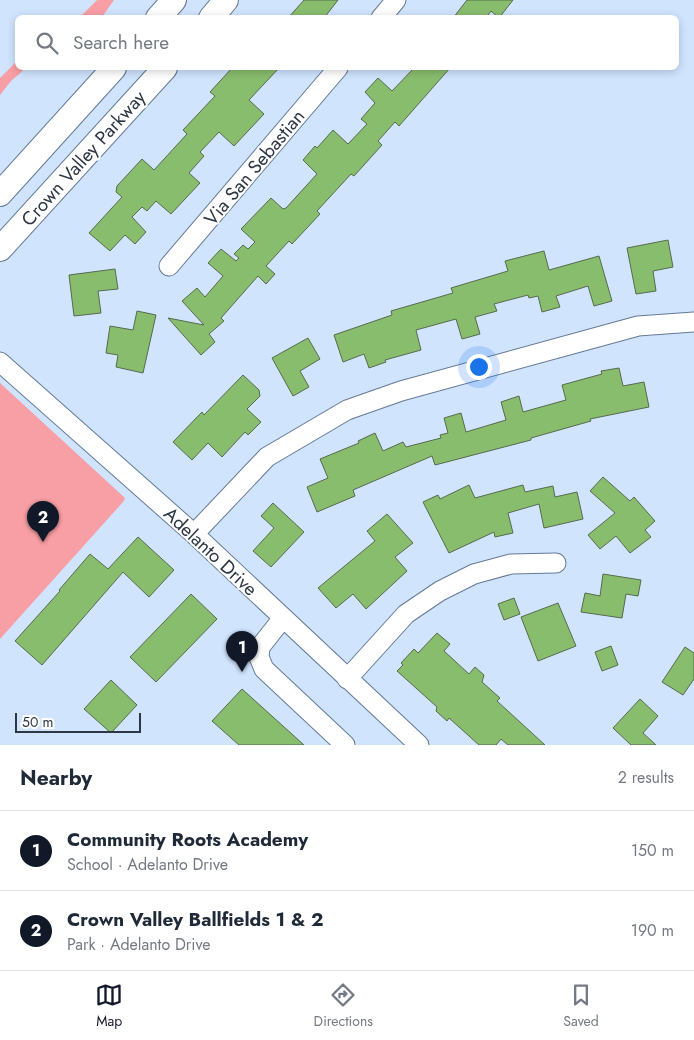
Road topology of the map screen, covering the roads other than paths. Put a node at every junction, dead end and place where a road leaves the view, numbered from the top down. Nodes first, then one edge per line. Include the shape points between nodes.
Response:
1 (174, 0) edge
2 (226, 0) edge
3 (396, 0) edge
4 (161, 15) edge
5 (214, 15) edge
6 (384, 15) edge
7 (112, 70) edge
8 (163, 70) edge
9 (336, 70) edge
10 (0, 194) edge
11 (0, 249) edge
12 (169, 266) dead end
13 (694, 322) edge
14 (0, 362) edge
15 (194, 534) junction
16 (556, 563) dead end
17 (283, 618) junction
18 (347, 679) junction
19 (345, 745) edge
20 (419, 745) edge

1 - 4 main road
2 - 5 main road
3 - 6 street
7 - 10 main road, Crown Valley Parkway
8 - 11 main road, Crown Valley Parkway
9 - 12 street, Via San Sebastian
13 - 15 street via 638,326 401,391 346,410 267,457
14 - 15 street, Adelanto Drive
15 - 17 street, Adelanto Drive
16 - 18 street via 511,564 474,574 440,591 406,614
17 - 18 street, Adelanto Drive
17 - 19 street via 260,647 259,657 264,669
18 - 20 street, Adelanto Drive

